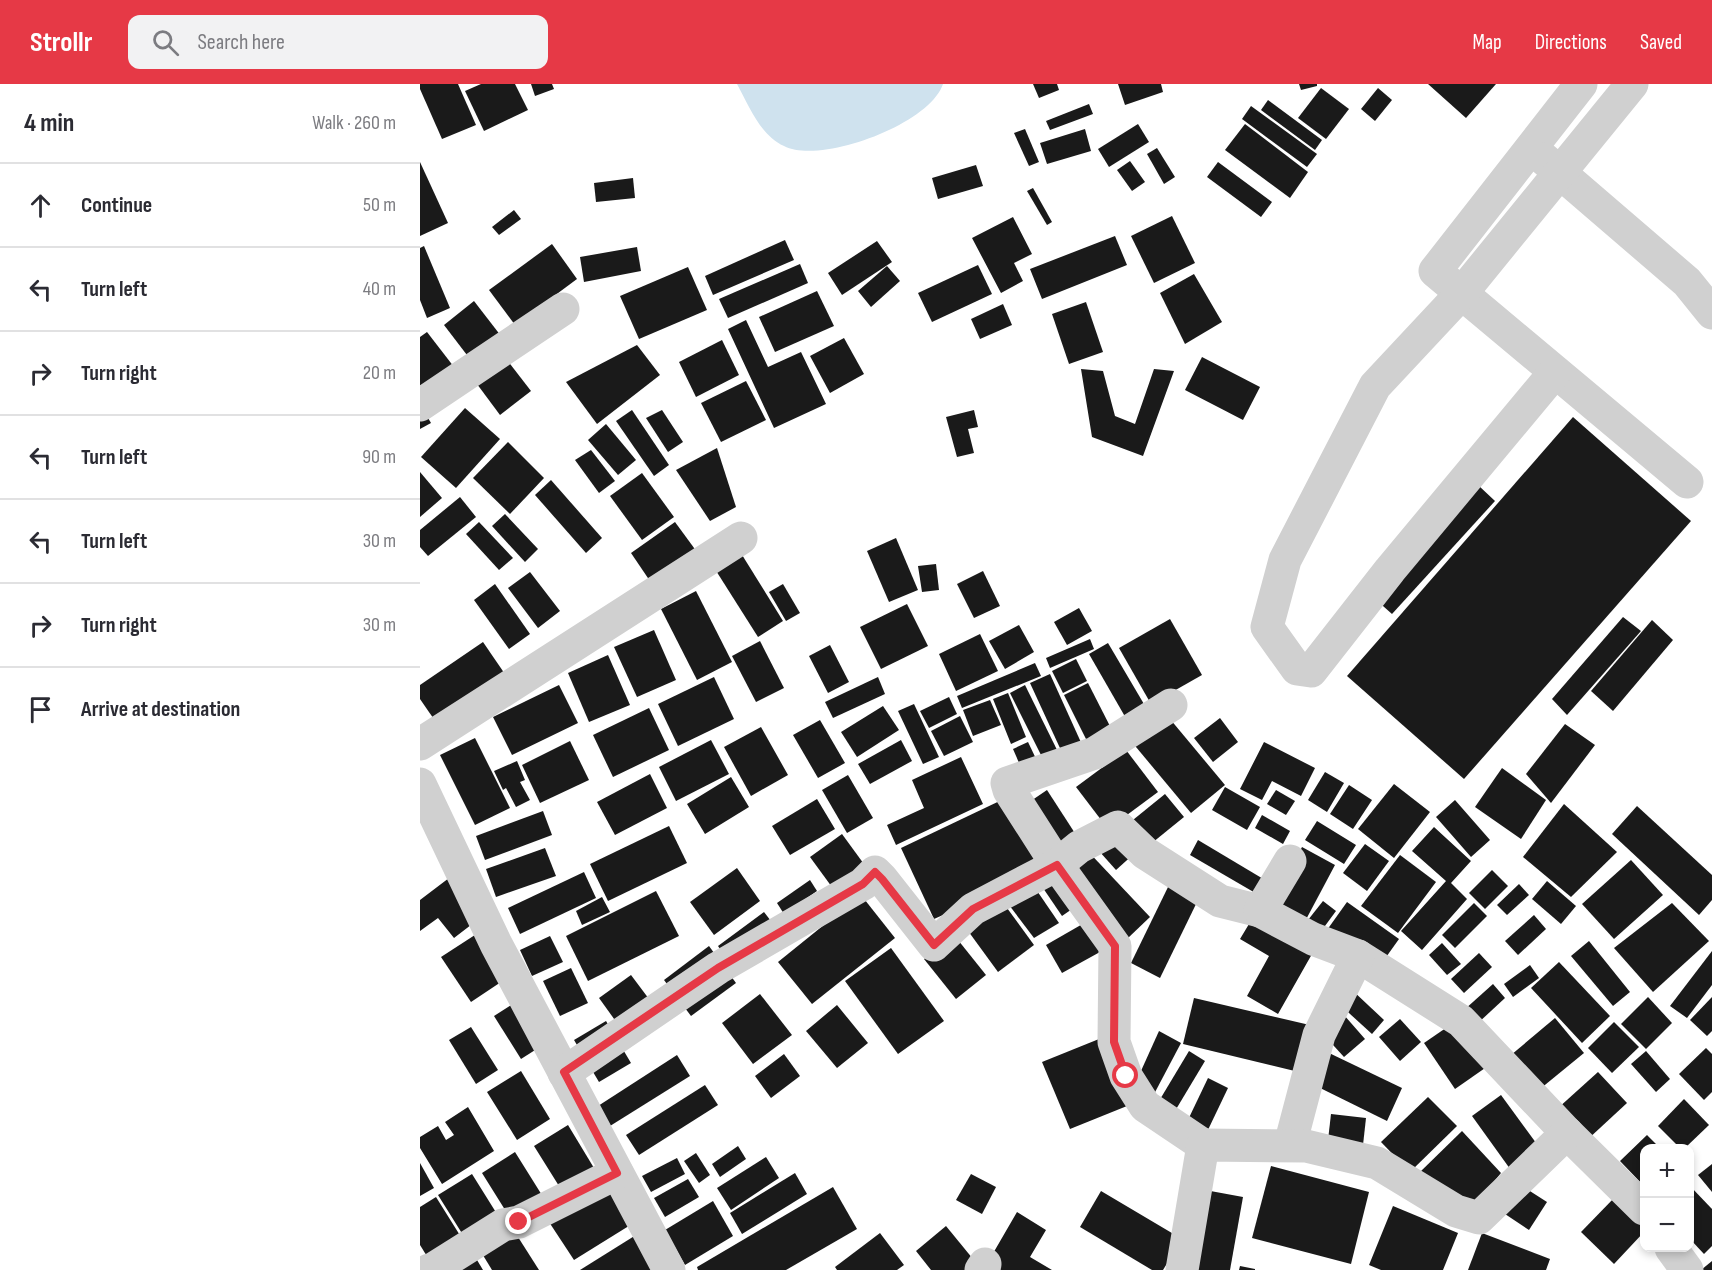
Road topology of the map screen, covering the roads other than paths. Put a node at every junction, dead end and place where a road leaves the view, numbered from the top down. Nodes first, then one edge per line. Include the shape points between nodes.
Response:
1 (1581, 84) edge
2 (1632, 84) edge
3 (1532, 148) junction
4 (1560, 173) junction
5 (1461, 294) junction
6 (563, 309) dead end
7 (1712, 313) edge
8 (1555, 372) junction
9 (420, 405) edge
10 (1688, 482) dead end
11 (741, 538) dead end
12 (1171, 705) dead end
13 (420, 744) edge
14 (420, 784) edge
15 (1290, 861) dead end
16 (1057, 865) junction
17 (1260, 911) junction
18 (1358, 956) junction
19 (564, 1072) junction
20 (1567, 1133) junction
21 (1290, 1144) junction
22 (1203, 1145) junction
23 (617, 1173) junction
24 (1640, 1205) edge
25 (1674, 1252) edge
26 (429, 1270) edge
27 (669, 1270) edge
28 (1182, 1270) edge
29 (1687, 1270) edge

1 - 3 street
2 - 4 street
3 - 4 street
3 - 5 street via 1435,271
4 - 5 street
4 - 7 street via 1687,282
5 - 8 street
5 - 8 street via 1375,386 1285,560 1267,627 1297,669 1311,671
6 - 9 street
8 - 10 street
11 - 13 street
12 - 16 street via 1095,753 1007,783
14 - 19 street via 496,944
15 - 17 street
16 - 17 street via 1079,847 1118,827 1145,853 1220,901
16 - 19 street via 973,909 934,945 875,872 863,884 718,968
16 - 22 street via 1115,946 1114,1042 1126,1076 1145,1106
17 - 18 street via 1313,939
18 - 20 street via 1461,1021
18 - 21 street via 1319,1035
19 - 23 street
20 - 21 street via 1479,1218 1456,1211 1377,1163
20 - 24 street
21 - 22 street
22 - 28 street
23 - 26 street via 519,1222 503,1225
23 - 27 street
25 - 29 street

